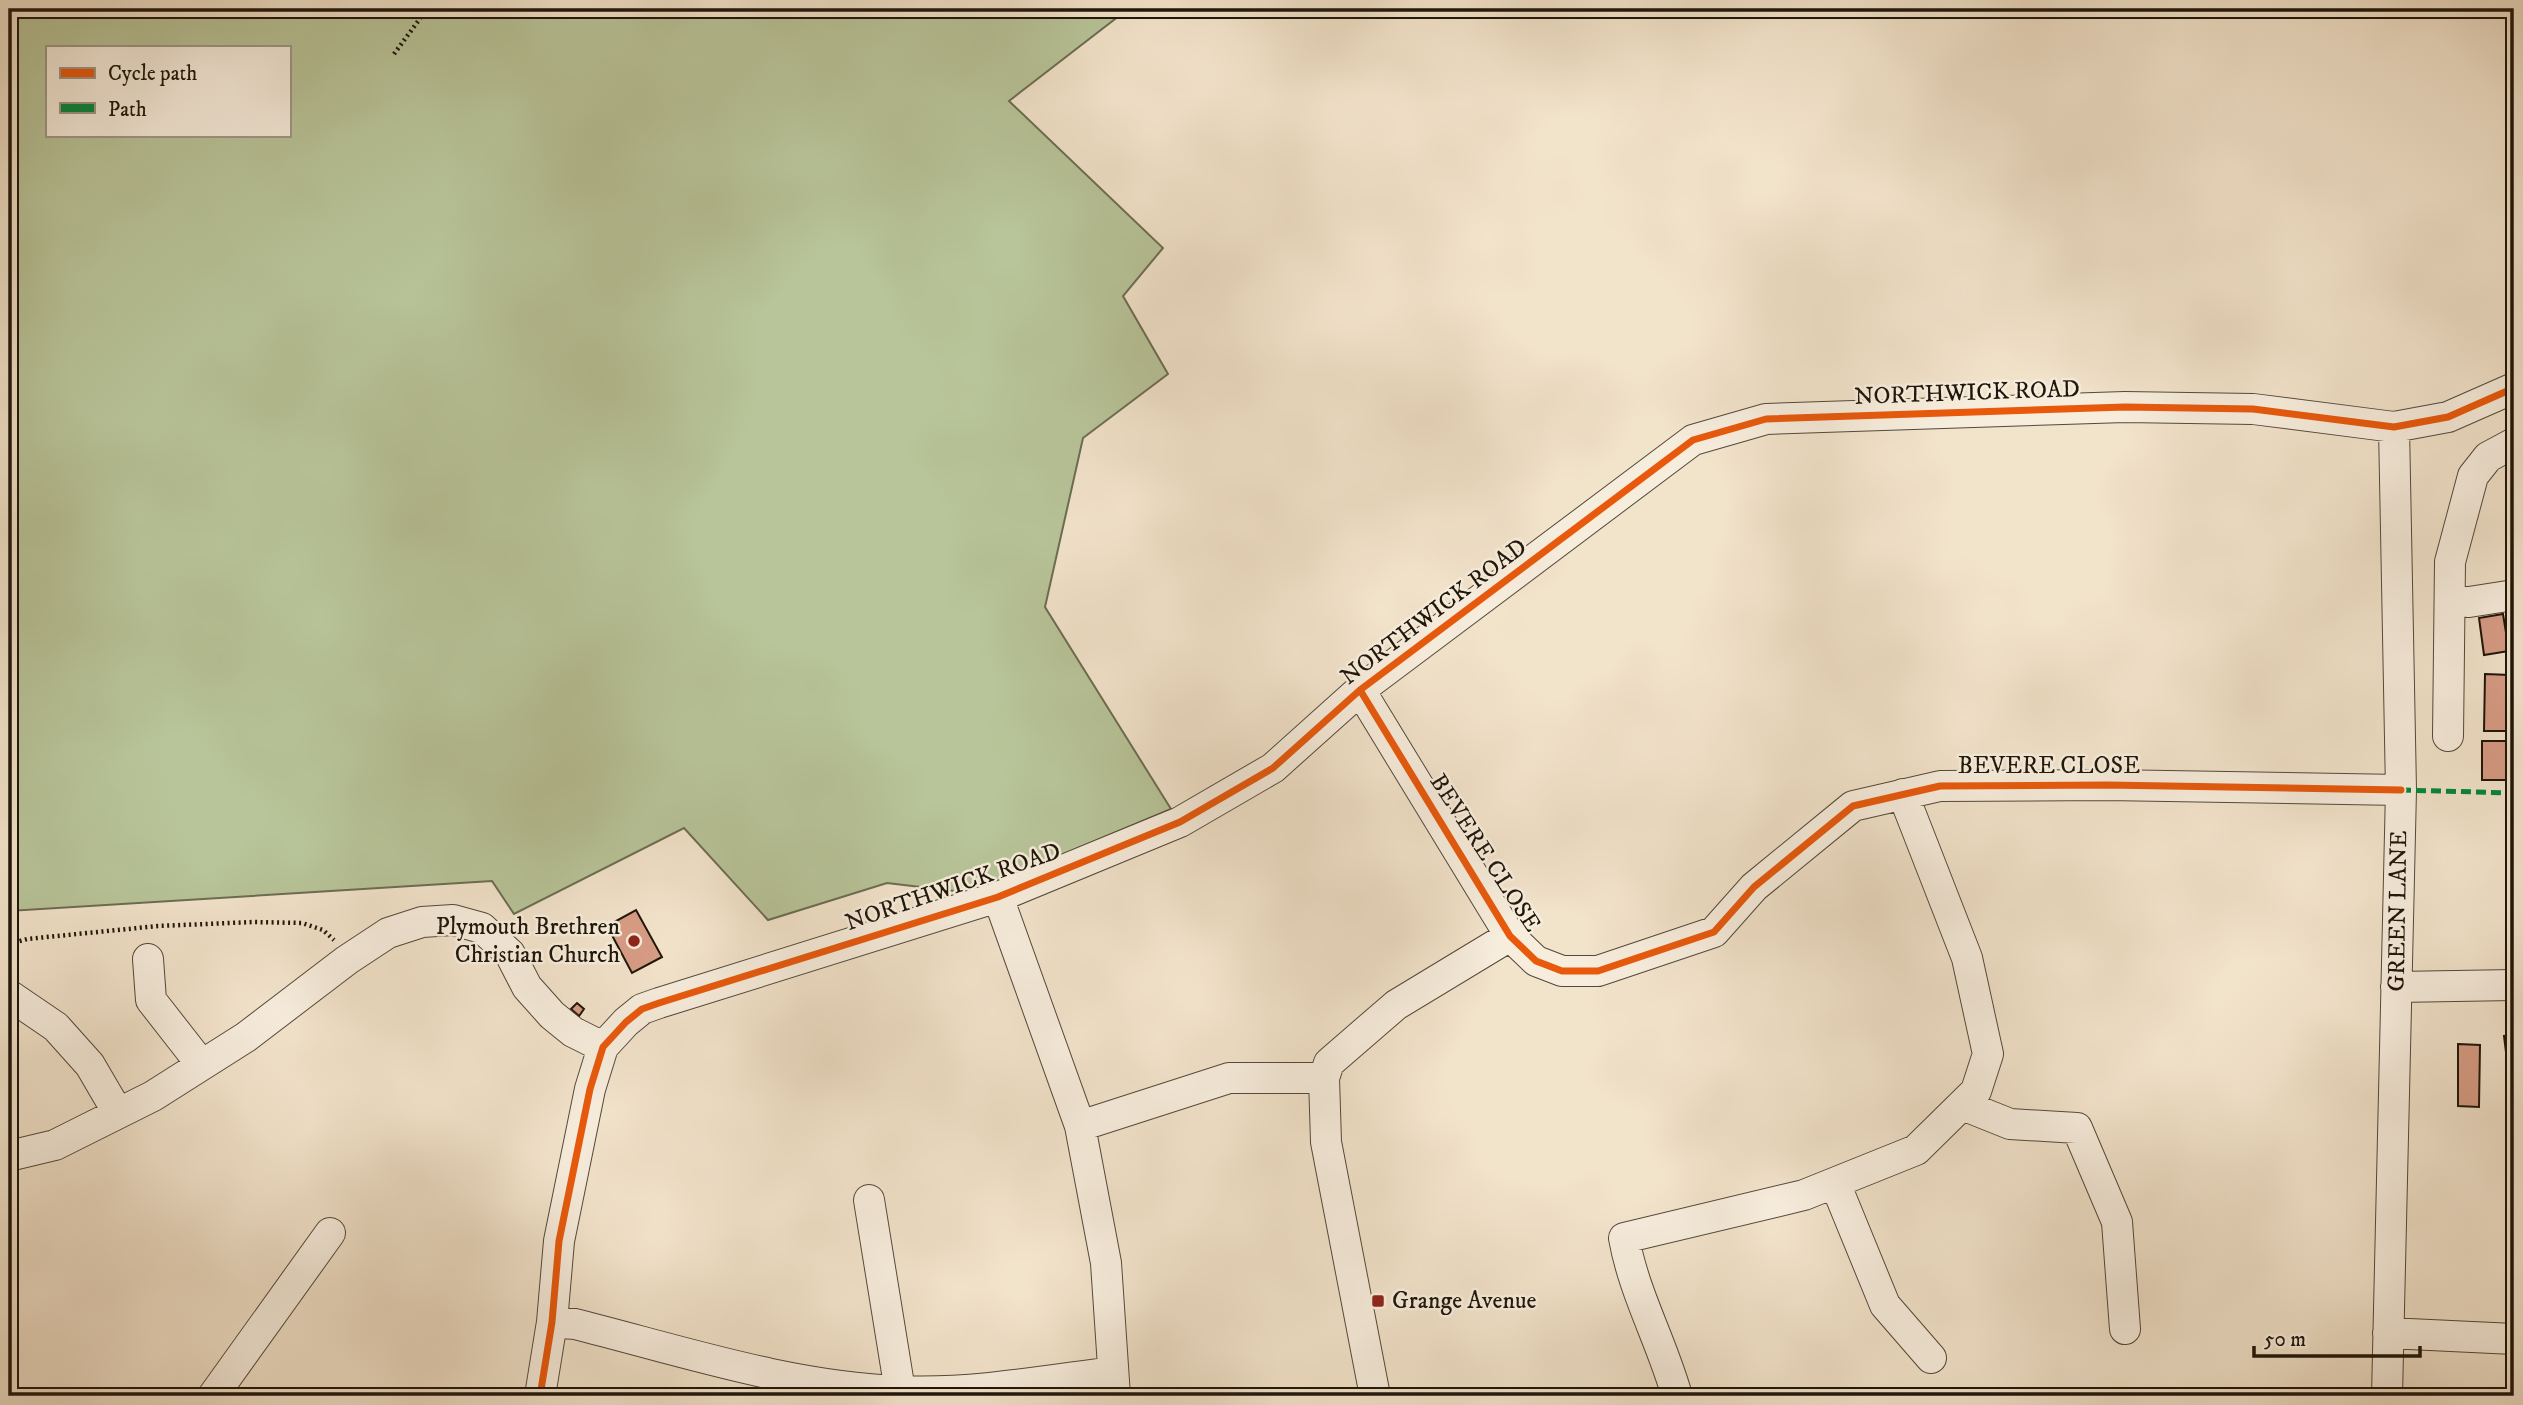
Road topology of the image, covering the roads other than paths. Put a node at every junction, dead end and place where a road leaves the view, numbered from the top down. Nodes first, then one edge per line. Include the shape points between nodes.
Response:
1 (2514, 388) edge
2 (2395, 427) junction
3 (2514, 443) edge
4 (2514, 595) edge
5 (2450, 600) junction
6 (1360, 690) junction
7 (2448, 736) dead end
8 (2401, 790) junction
9 (1903, 794) junction
10 (998, 897) junction
11 (1510, 936) junction
12 (148, 959) dead end
13 (2514, 985) edge
14 (2396, 987) junction
15 (9, 995) edge
16 (603, 1047) junction
17 (201, 1064) junction
18 (1324, 1078) junction
19 (1965, 1106) junction
20 (118, 1113) junction
21 (1080, 1126) junction
22 (9, 1156) edge
23 (1835, 1183) junction
24 (869, 1200) dead end
25 (330, 1233) dead end
26 (552, 1322) junction
27 (2124, 1329) dead end
28 (2388, 1333) junction
29 (2514, 1339) edge
30 (1931, 1358) dead end
31 (1114, 1384) edge
32 (839, 1391) edge
33 (901, 1391) junction
34 (213, 1396) edge
35 (540, 1396) edge
36 (1375, 1396) edge
37 (1677, 1396) edge
38 (2387, 1396) edge

1 - 2 street, NORTHWICK ROAD via 2448,417
2 - 6 street, NORTHWICK ROAD via 2253,410 2125,407 1766,419 1693,440
2 - 8 street, GREEN LANE
3 - 5 street via 2488,457 2473,476 2450,562
4 - 5 street
5 - 7 street
6 - 10 street, NORTHWICK ROAD via 1273,768 1180,822
6 - 11 street, BEVERE CLOSE
8 - 9 street, BEVERE CLOSE via 1995,785 1940,786
8 - 14 street, GREEN LANE
9 - 11 street, BEVERE CLOSE via 1853,806 1754,887 1714,932 1598,971 1562,971 1536,961
9 - 19 street via 1966,958 1988,1054 1976,1091
10 - 16 street, NORTHWICK ROAD via 659,1003 634,1016
10 - 21 street
11 - 18 street via 1396,1005 1329,1063
12 - 17 street via 150,1000
13 - 14 street
14 - 28 street, GREEN LANE
15 - 20 street via 56,1027 90,1065
16 - 17 street via 552,1015 527,987 510,954 481,928 453,920 422,922 388,933 246,1037
16 - 26 street, NORTHWICK ROAD via 559,1241
17 - 20 street
18 - 21 street via 1229,1077
18 - 36 street via 1326,1142
19 - 23 street via 1916,1150
19 - 27 street via 2010,1125 2077,1128 2117,1222
20 - 22 street via 55,1144
21 - 31 street via 1106,1263
23 - 30 street via 1885,1305
23 - 37 street via 1804,1195 1624,1238 1631,1275
24 - 33 street
25 - 34 street
26 - 32 street
26 - 35 street, NORTHWICK ROAD
28 - 29 street
28 - 38 street, GREEN LANE
31 - 33 street
32 - 33 street

